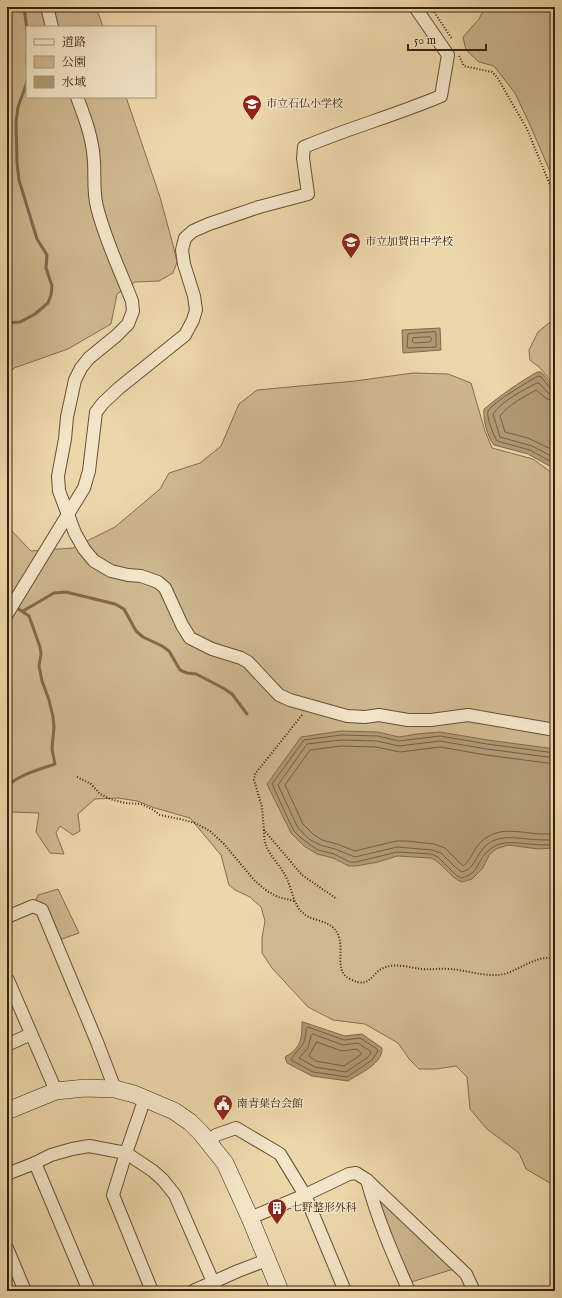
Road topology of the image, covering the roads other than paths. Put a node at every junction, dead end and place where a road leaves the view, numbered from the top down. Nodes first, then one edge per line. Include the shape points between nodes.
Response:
1 (47, 7) edge
2 (415, 7) edge
3 (52, 26) edge
4 (77, 98) edge
5 (69, 515) junction
6 (8, 613) edge
7 (555, 730) edge
8 (7, 918) edge
9 (7, 979) edge
10 (31, 1034) junction
11 (7, 1045) edge
12 (115, 1089) junction
13 (56, 1091) junction
14 (145, 1098) junction
15 (7, 1111) edge
16 (208, 1142) junction
17 (126, 1153) junction
18 (35, 1163) junction
19 (7, 1174) edge
20 (367, 1180) junction
21 (305, 1195) junction
22 (250, 1218) junction
23 (7, 1248) edge
24 (267, 1260) junction
25 (215, 1287) edge
26 (25, 1291) edge
27 (89, 1291) edge
28 (152, 1291) edge
29 (193, 1291) edge
30 (280, 1291) edge
31 (345, 1291) edge
32 (409, 1291) edge
33 (474, 1291) edge

1 - 3 street
2 - 5 street via 448,55 441,96 304,147 308,194 209,224 186,238 182,250 194,296 196,310 193,320 185,335 119,388 96,412 89,471 84,488
4 - 5 street via 90,136 97,206 104,231 132,301 133,311 128,324 89,358 75,380 57,484
5 - 6 street via 59,526
5 - 7 street via 84,549 101,566 111,571 158,582 165,588 190,638 248,662 279,695 347,716 379,715 408,720 431,720 468,715
8 - 12 street via 33,906 42,910
9 - 10 street
10 - 11 street
10 - 13 street
12 - 13 street via 85,1088
12 - 14 street
13 - 15 street
14 - 16 street via 174,1111 190,1122
14 - 17 street
16 - 21 street via 216,1135 236,1128 280,1154
16 - 22 street via 225,1163
17 - 18 street via 89,1146 51,1155
17 - 25 street via 163,1180 175,1195
17 - 28 street via 113,1195
18 - 19 street
18 - 27 street
20 - 21 street via 356,1173 349,1174
20 - 32 street
20 - 33 street via 466,1274
21 - 22 street
21 - 31 street
22 - 24 street
23 - 26 street
24 - 25 street via 238,1271
24 - 30 street
25 - 29 street

